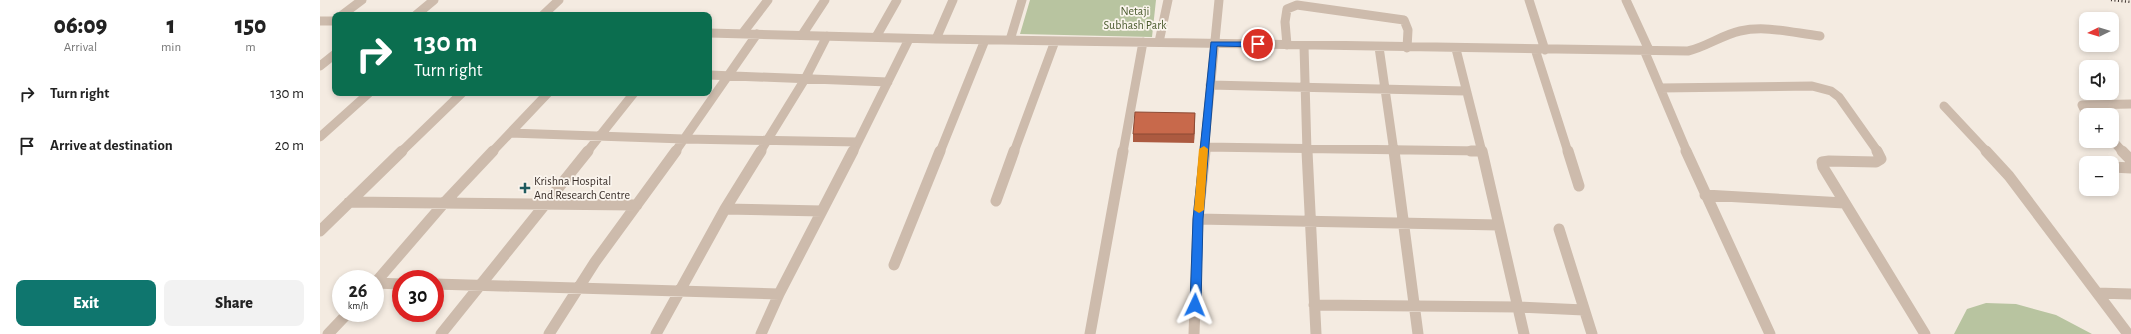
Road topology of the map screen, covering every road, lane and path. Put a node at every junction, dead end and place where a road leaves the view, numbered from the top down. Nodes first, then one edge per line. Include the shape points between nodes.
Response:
1 (362, 0) edge
2 (434, 0) edge
3 (559, 0) edge
4 (768, 0) edge
5 (826, 0) edge
6 (897, 0) edge
7 (953, 0) edge
8 (1022, 0) edge
9 (1168, 0) edge
10 (1219, 0) edge
11 (1529, 0) edge
12 (1626, 0) edge
13 (346, 12) edge
14 (420, 12) edge
15 (546, 12) edge
16 (320, 21) edge
17 (332, 21) edge
18 (712, 33) edge
19 (742, 34) junction
20 (757, 34) junction
21 (802, 35) junction
22 (827, 36) junction
23 (1820, 36) dead end
24 (876, 37) junction
25 (909, 39) junction
26 (936, 39) junction
27 (986, 40) junction
28 (1010, 40) junction
29 (1055, 41) junction
30 (1143, 42) junction
31 (1159, 42) junction
32 (1214, 43) junction
33 (1287, 45) junction
34 (1304, 46) junction
35 (1379, 47) junction
36 (1407, 48) junction
37 (1456, 49) junction
38 (1535, 50) junction
39 (1545, 50) junction
40 (1646, 50) junction
41 (332, 56) edge
42 (320, 66) edge
43 (712, 75) edge
44 (726, 75) junction
45 (805, 79) junction
46 (888, 82) junction
47 (1210, 85) junction
48 (1305, 87) junction
49 (1660, 88) junction
50 (1385, 89) junction
51 (1466, 91) junction
52 (365, 96) edge
53 (459, 96) edge
54 (545, 96) edge
55 (631, 96) edge
56 (2131, 104) edge
57 (1944, 106) dead end
58 (2083, 108) edge
59 (320, 124) edge
60 (334, 124) junction
61 (510, 133) junction
62 (598, 136) junction
63 (320, 137) edge
64 (684, 139) junction
65 (768, 142) junction
66 (858, 142) junction
67 (1204, 147) junction
68 (2119, 147) edge
69 (1306, 149) junction
70 (1394, 150) junction
71 (1482, 151) junction
72 (2131, 160) edge
73 (2119, 167) edge
74 (2131, 168) edge
75 (1579, 186) dead end
76 (1705, 195) junction
77 (996, 201) dead end
78 (349, 202) junction
79 (445, 202) junction
80 (1844, 203) junction
81 (544, 204) junction
82 (637, 205) junction
83 (725, 210) junction
84 (822, 211) junction
85 (1198, 219) junction
86 (1309, 221) junction
87 (1404, 222) junction
88 (1500, 225) junction
89 (1559, 229) dead end
90 (320, 231) edge
91 (894, 265) dead end
92 (384, 273) edge
93 (444, 284) edge
94 (478, 285) junction
95 (576, 288) junction
96 (681, 291) junction
97 (2097, 293) junction
98 (779, 294) junction
99 (2131, 294) edge
100 (1314, 306) junction
101 (1415, 306) junction
102 (1518, 307) junction
103 (1584, 310) junction
104 (339, 322) edge
105 (328, 334) edge
106 (441, 334) edge
107 (549, 334) edge
108 (656, 334) edge
109 (761, 334) edge
110 (1090, 334) edge
111 (1194, 334) edge
112 (1316, 334) edge
113 (1418, 334) edge
114 (1524, 334) edge
115 (1592, 334) edge
116 (1770, 334) edge
117 (1925, 334) edge
118 (2128, 334) edge

1 - 13 street
2 - 14 street
3 - 15 street
4 - 19 street
5 - 21 street
6 - 24 street
7 - 26 street
8 - 28 street
9 - 31 street
10 - 32 street
11 - 39 street
12 - 40 street
16 - 17 street
18 - 19 street
19 - 20 street
20 - 21 street
20 - 44 street
21 - 22 street
22 - 24 street
22 - 45 street
23 - 40 street via 1742,31 1730,34 1699,50
24 - 25 street
25 - 26 street
25 - 46 street
26 - 27 street
27 - 28 street
27 - 91 street
28 - 29 street
29 - 30 street
29 - 77 street
30 - 31 street
30 - 110 street
31 - 32 street
32 - 33 street
32 - 47 street
33 - 34 street
33 - 36 street via 1287,9 1297,5 1404,20 1408,30
34 - 35 street
34 - 48 street
35 - 36 street
35 - 50 street
36 - 37 street
37 - 38 street
37 - 51 street
38 - 39 street
38 - 75 street
39 - 40 street
40 - 49 street
41 - 42 street
43 - 44 street
44 - 45 street
44 - 64 street
45 - 46 street
45 - 65 street
46 - 66 street
47 - 48 street
47 - 67 street
48 - 50 street
48 - 69 street
49 - 76 street
49 - 80 street via 1812,86 1831,91 1839,97 1881,159 1876,162 1822,162
50 - 51 street
50 - 70 street
51 - 71 street
52 - 60 street
53 - 78 street
54 - 61 street
55 - 62 street
56 - 58 street via 2082,105
57 - 97 street via 2009,176
59 - 60 street
60 - 63 street
61 - 62 street
61 - 79 street
62 - 64 street
62 - 81 street
64 - 65 street
64 - 82 street
65 - 66 street
65 - 83 street
66 - 84 street
67 - 69 street
67 - 85 street
68 - 72 street
69 - 70 street
69 - 86 street
70 - 71 street
70 - 87 street
71 - 88 street
73 - 74 street
76 - 80 street
76 - 116 street
78 - 79 street
78 - 90 street
79 - 81 street
79 - 92 street
80 - 117 street
81 - 82 street
81 - 94 street
82 - 95 street
83 - 84 street
83 - 96 street
84 - 98 street
85 - 86 street
85 - 111 street
86 - 87 street
86 - 100 street
87 - 88 street
87 - 101 street
88 - 102 street
89 - 103 street
93 - 94 street
94 - 95 street
94 - 106 street
95 - 96 street
95 - 107 street
96 - 98 street
96 - 108 street
97 - 99 street
97 - 118 street
98 - 109 street
100 - 101 street
100 - 112 street
101 - 102 street
101 - 113 street
102 - 103 street
102 - 114 street
103 - 115 street
104 - 105 street

